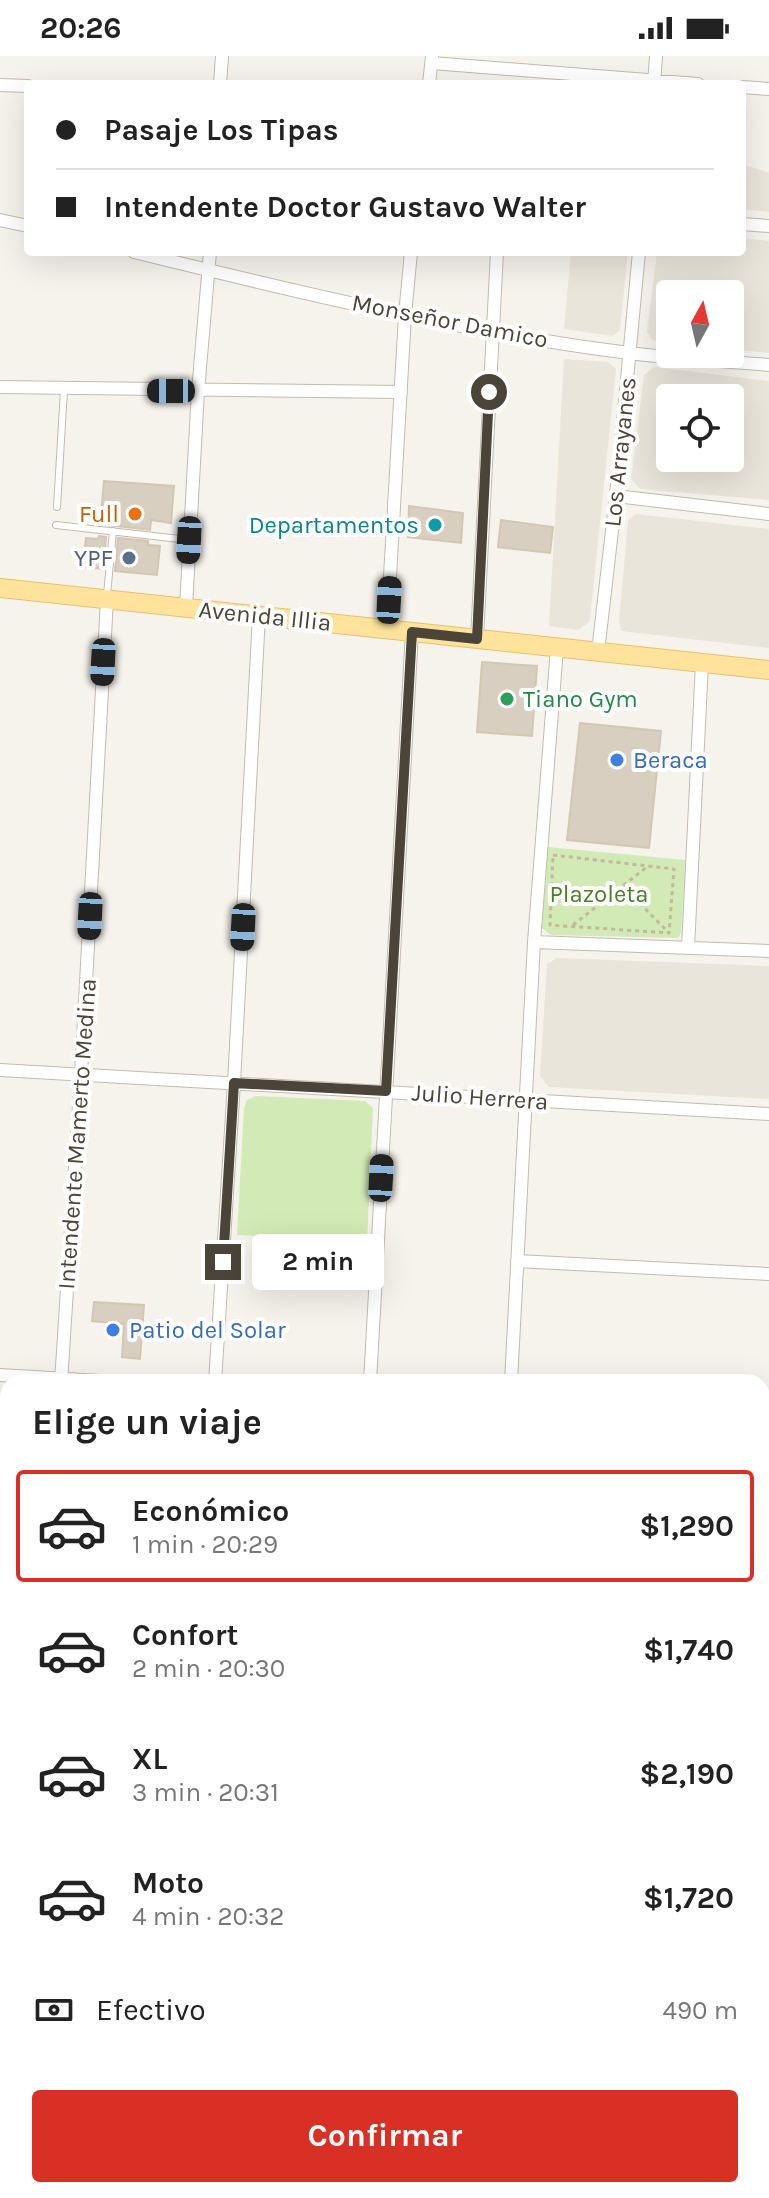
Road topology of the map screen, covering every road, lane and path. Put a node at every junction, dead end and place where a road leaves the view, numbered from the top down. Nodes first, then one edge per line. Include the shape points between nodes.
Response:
1 (222, 56) edge
2 (656, 56) edge
3 (432, 60) edge
4 (511, 70) junction
5 (220, 80) edge
6 (430, 80) edge
7 (510, 80) edge
8 (630, 80) edge
9 (654, 80) edge
10 (0, 85) edge
11 (24, 86) edge
12 (746, 87) edge
13 (769, 89) edge
14 (0, 220) edge
15 (746, 224) edge
16 (24, 225) edge
17 (769, 226) edge
18 (151, 256) edge
19 (210, 256) edge
20 (411, 256) edge
21 (497, 256) edge
22 (639, 256) edge
23 (209, 270) junction
24 (405, 315) junction
25 (492, 331) junction
26 (629, 353) junction
27 (769, 365) edge
28 (0, 387) edge
29 (64, 390) junction
30 (198, 391) junction
31 (401, 392) junction
32 (616, 496) junction
33 (57, 507) dead end
34 (769, 514) edge
35 (56, 525) dead end
36 (113, 531) junction
37 (189, 540) junction
38 (0, 588) edge
39 (107, 599) junction
40 (186, 607) junction
41 (259, 615) junction
42 (387, 629) junction
43 (412, 632) junction
44 (477, 639) junction
45 (557, 648) junction
46 (598, 652) junction
47 (702, 663) junction
48 (769, 670) edge
49 (648, 866) junction
50 (623, 886) junction
51 (571, 926) junction
52 (669, 933) junction
53 (534, 942) junction
54 (551, 943) junction
55 (688, 948) junction
56 (769, 951) edge
57 (0, 1070) edge
58 (81, 1074) junction
59 (234, 1083) junction
60 (386, 1091) junction
61 (525, 1100) junction
62 (769, 1114) edge
63 (517, 1261) junction
64 (769, 1274) edge
65 (62, 1374) edge
66 (216, 1374) edge
67 (370, 1374) edge
68 (511, 1374) edge

1 - 5 street
2 - 9 street
3 - 4 street
3 - 6 street
4 - 7 street
4 - 8 street
10 - 11 street
12 - 13 street
14 - 16 street
15 - 17 street
18 - 23 street, Monseñor Damico
19 - 23 street
20 - 24 street
21 - 25 street
22 - 26 street, Los Arrayanes
23 - 24 street, Monseñor Damico
23 - 30 street
24 - 25 street, Monseñor Damico
24 - 31 street
25 - 26 street, Monseñor Damico
25 - 44 street
26 - 27 street, Monseñor Damico
26 - 32 street, Los Arrayanes
28 - 29 street
29 - 30 street
29 - 33 lane
30 - 31 street
30 - 37 street
31 - 42 street
32 - 34 street
32 - 46 street, Los Arrayanes
35 - 36 lane
36 - 37 lane
36 - 39 lane
37 - 40 street
38 - 39 main road, Avenida Illia
39 - 40 main road, Avenida Illia
39 - 58 street, Intendente Mamerto Medina
40 - 41 main road, Avenida Illia
41 - 42 main road, Avenida Illia
41 - 59 street
42 - 43 main road, Avenida Illia
43 - 44 main road, Avenida Illia
43 - 60 street
44 - 45 main road, Avenida Illia
45 - 46 main road, Avenida Illia
45 - 53 street
46 - 47 main road, Avenida Illia
47 - 48 main road, Avenida Illia
47 - 55 street
49 - 50 path
49 - 51 path via 553,855 550,925
49 - 52 path via 674,869
50 - 51 path
50 - 52 path
51 - 52 path
51 - 54 path
52 - 55 path
53 - 54 street
53 - 61 street
54 - 55 street
55 - 56 street
57 - 58 street, Julio Herrera
58 - 59 street, Julio Herrera
58 - 65 street, Intendente Mamerto Medina
59 - 60 street, Julio Herrera
59 - 66 street
60 - 61 street, Julio Herrera
60 - 67 street
61 - 62 street, Julio Herrera
61 - 63 street
63 - 64 street
63 - 68 street

